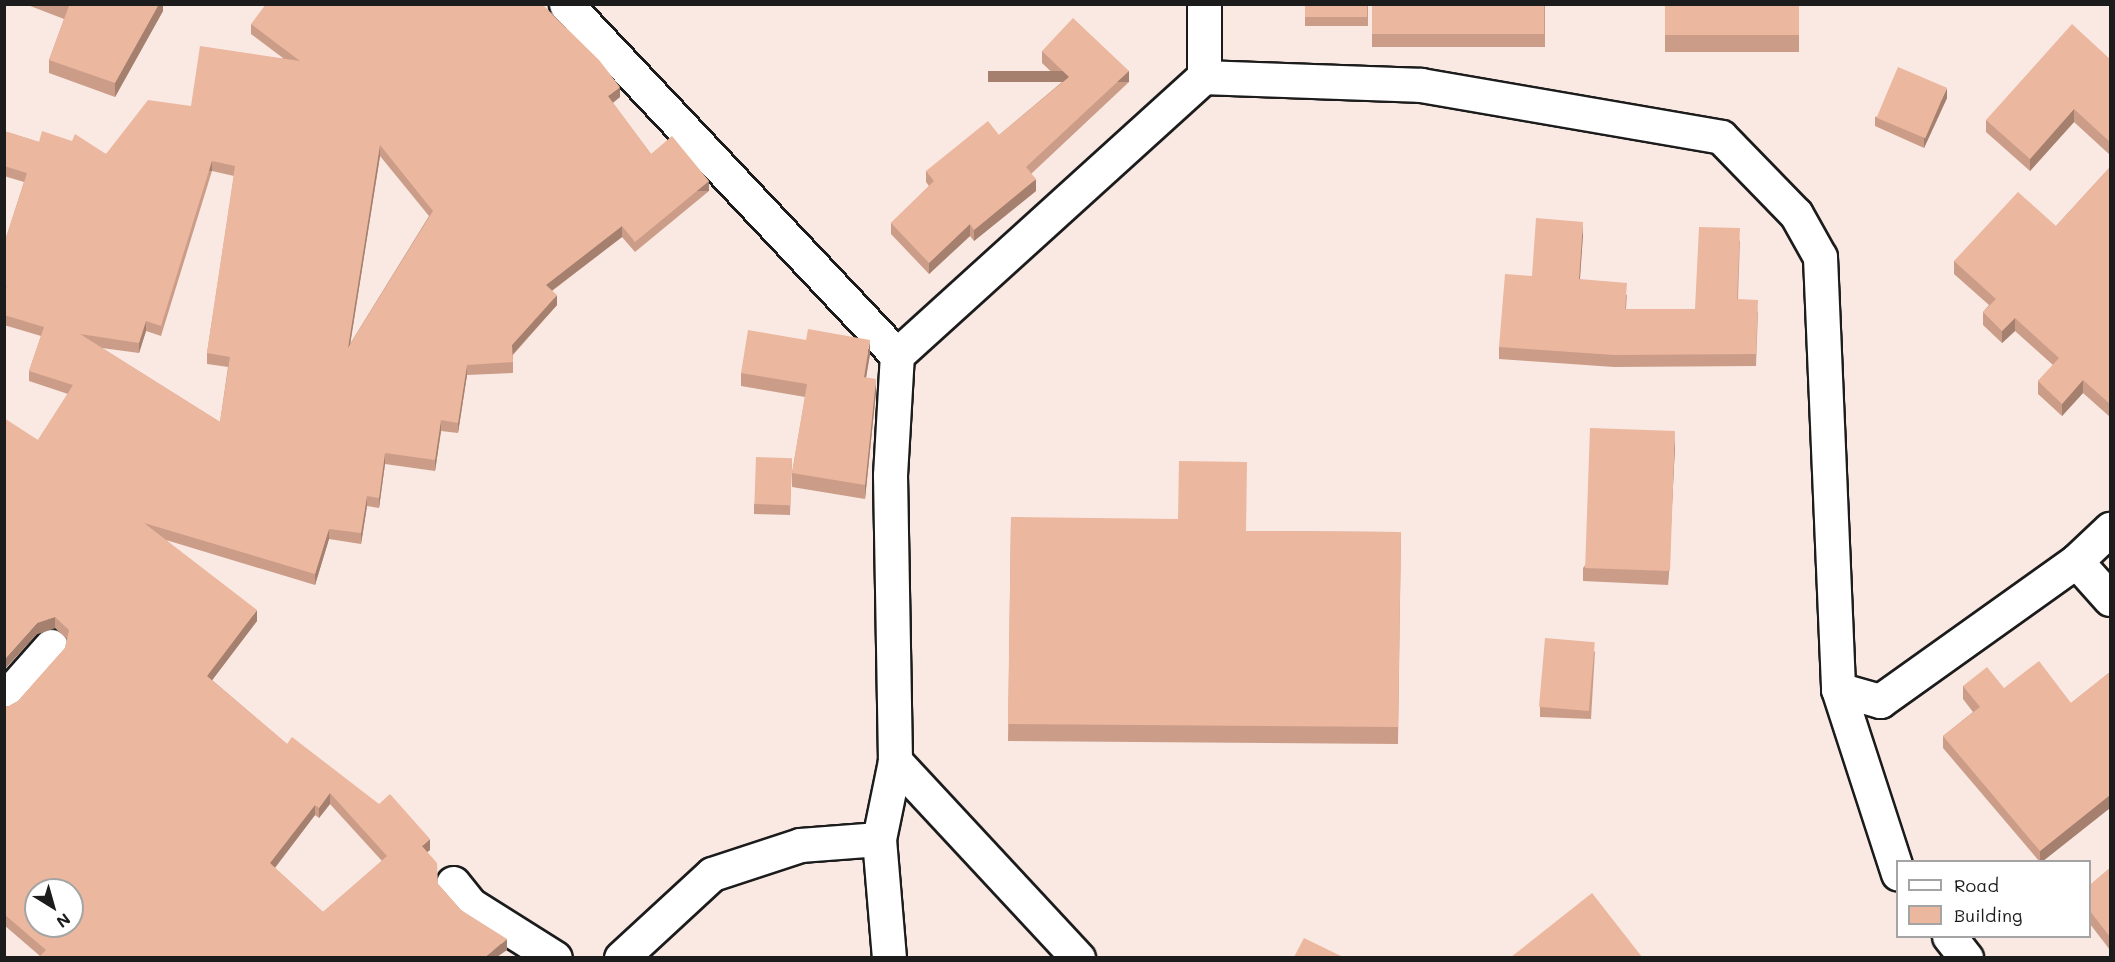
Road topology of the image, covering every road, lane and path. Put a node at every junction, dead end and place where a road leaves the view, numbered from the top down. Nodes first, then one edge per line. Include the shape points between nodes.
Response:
1 (566, 4) edge
2 (1204, 4) edge
3 (1204, 77) junction
4 (897, 355) junction
5 (2110, 529) edge
6 (2076, 561) junction
7 (2110, 599) edge
8 (51, 646) dead end
9 (1838, 689) junction
10 (4, 699) edge
11 (895, 761) junction
12 (879, 839) junction
13 (1896, 868) edge
14 (453, 883) dead end
15 (1951, 938) edge
16 (555, 957) edge
17 (621, 957) edge
18 (889, 957) edge
19 (1078, 957) edge
20 (1966, 957) edge

1 - 4 street
2 - 3 street
3 - 4 street
3 - 9 street via 1421,85 1721,137 1796,214 1820,257
4 - 11 street via 890,475
5 - 6 street
6 - 7 street
6 - 9 street via 1880,701
8 - 10 street
9 - 13 street
11 - 12 street
11 - 19 street
12 - 17 street via 800,845 712,874
12 - 18 street
14 - 16 street via 471,905
15 - 20 street

